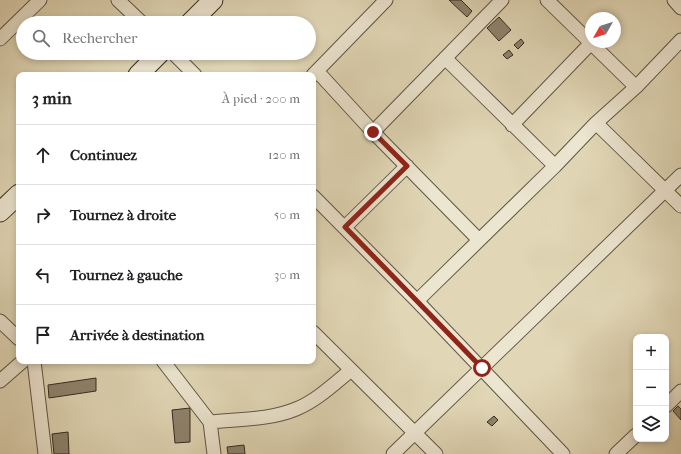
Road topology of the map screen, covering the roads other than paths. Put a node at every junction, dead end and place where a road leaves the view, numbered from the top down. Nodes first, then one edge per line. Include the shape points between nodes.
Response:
1 (40, 0) edge
2 (118, 0) edge
3 (213, 0) edge
4 (386, 0) edge
5 (502, 0) edge
6 (548, 0) edge
7 (674, 0) edge
8 (681, 8) edge
9 (24, 16) edge
10 (135, 16) edge
11 (197, 16) edge
12 (16, 23) edge
13 (585, 37) edge
14 (0, 39) edge
15 (681, 40) edge
16 (586, 48) edge
17 (596, 48) edge
18 (445, 58) junction
19 (153, 60) edge
20 (180, 60) edge
21 (141, 72) edge
22 (192, 72) edge
23 (316, 72) edge
24 (316, 74) edge
25 (636, 87) junction
26 (596, 123) junction
27 (512, 125) junction
28 (373, 132) junction
29 (407, 166) junction
30 (555, 166) junction
31 (681, 176) edge
32 (666, 190) junction
33 (16, 197) edge
34 (316, 201) edge
35 (681, 206) edge
36 (0, 212) edge
37 (345, 227) junction
38 (480, 240) junction
39 (417, 300) junction
40 (0, 321) edge
41 (316, 335) edge
42 (16, 336) edge
43 (20, 364) edge
44 (34, 364) edge
45 (165, 364) edge
46 (482, 368) junction
47 (351, 370) junction
48 (0, 381) edge
49 (681, 391) edge
50 (669, 403) edge
51 (210, 422) junction
52 (415, 433) junction
53 (633, 437) edge
54 (403, 449) edge
55 (45, 454) edge
56 (214, 454) edge
57 (393, 454) edge
58 (436, 454) edge
59 (563, 454) edge
60 (616, 454) edge

1 - 9 street
2 - 10 street
3 - 11 street
4 - 23 street
5 - 18 street
6 - 13 street
7 - 8 street
12 - 14 street
15 - 25 street
16 - 27 street
17 - 25 street
18 - 27 street
18 - 28 street
19 - 21 street
20 - 22 street
24 - 28 street
25 - 26 street
26 - 30 street
26 - 32 street
27 - 30 street
28 - 29 street
29 - 37 street
29 - 38 street
30 - 38 street
31 - 32 street
32 - 35 street
32 - 46 street
33 - 36 street
34 - 37 street
37 - 39 street
38 - 39 street
39 - 46 street
40 - 42 street
41 - 47 street
43 - 48 street
44 - 55 street
45 - 51 street
46 - 52 street
46 - 59 street
47 - 51 street via 312,401 295,409 274,415
47 - 52 street
49 - 50 street
51 - 56 street
52 - 54 street
52 - 58 street
53 - 60 street
54 - 57 street

